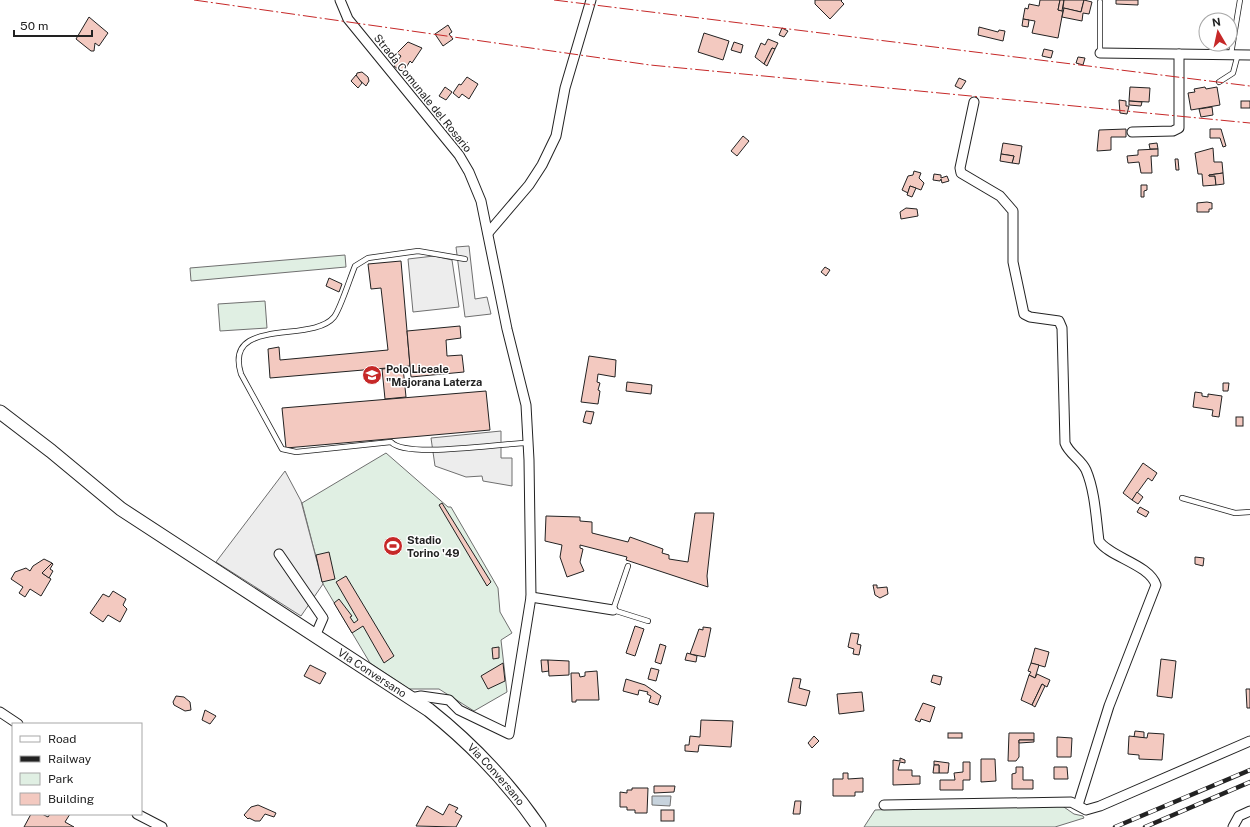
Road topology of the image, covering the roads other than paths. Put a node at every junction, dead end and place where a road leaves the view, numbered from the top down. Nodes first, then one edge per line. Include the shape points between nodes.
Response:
1 (340, 0) edge
2 (591, 0) edge
3 (1240, 0) edge
4 (1100, 2) dead end
5 (1100, 53) joint
6 (1179, 54) junction
7 (1234, 54) junction
8 (1250, 55) edge
9 (1218, 82) dead end
10 (974, 102) dead end
11 (1132, 132) dead end
12 (488, 233) junction
13 (465, 259) dead end
14 (0, 412) edge
15 (528, 443) junction
16 (1182, 498) dead end
17 (1250, 512) edge
18 (279, 554) dead end
19 (628, 566) dead end
20 (531, 597) junction
21 (612, 610) junction
22 (648, 621) dead end
23 (316, 634) junction
24 (411, 698) junction
25 (0, 712) edge
26 (16, 723) edge
27 (449, 725) joint
28 (1250, 741) edge
29 (884, 805) dead end
30 (1078, 805) junction
31 (1250, 811) edge
32 (139, 815) edge
33 (162, 827) edge
34 (539, 827) edge
35 (1233, 827) edge

1 - 12 street, Strada Comunale del Rosario via 348,19 459,155 481,201
2 - 12 street via 565,88 556,136 529,185
3 - 7 lane
4 - 5 lane
5 - 6 street
6 - 7 street
6 - 11 street via 1179,128 1173,131
7 - 8 street
7 - 9 lane via 1233,73
10 - 30 street via 961,173 1000,196 1013,211 1013,262 1024,314 1059,321 1062,328 1064,443 1086,470 1094,501 1099,541 1102,546 1127,559 1150,576 1156,585 1109,706
12 - 15 street, Strada Comunale del Rosario via 490,252 526,405
13 - 15 lane via 418,251 368,258 355,266 334,317 322,325 258,337 245,343 238,363 241,374 282,449 286,451 390,442 403,448 442,450
14 - 23 main road, VIa Conversano via 121,509
15 - 20 street, Strada Comunale del Rosario
16 - 17 lane via 1234,513
18 - 23 street via 323,618
19 - 21 lane
20 - 21 street
20 - 24 street, Strada Comunale del Rosario via 510,734 459,710 449,700 421,696
21 - 22 lane
23 - 24 main road, VIa Conversano
24 - 27 main road, VIa Conversano
25 - 26 street
27 - 34 main road, Via Conversano via 497,772
28 - 30 street via 1100,806 1086,810
29 - 30 street via 1055,801
31 - 35 street via 1239,816
32 - 33 street

